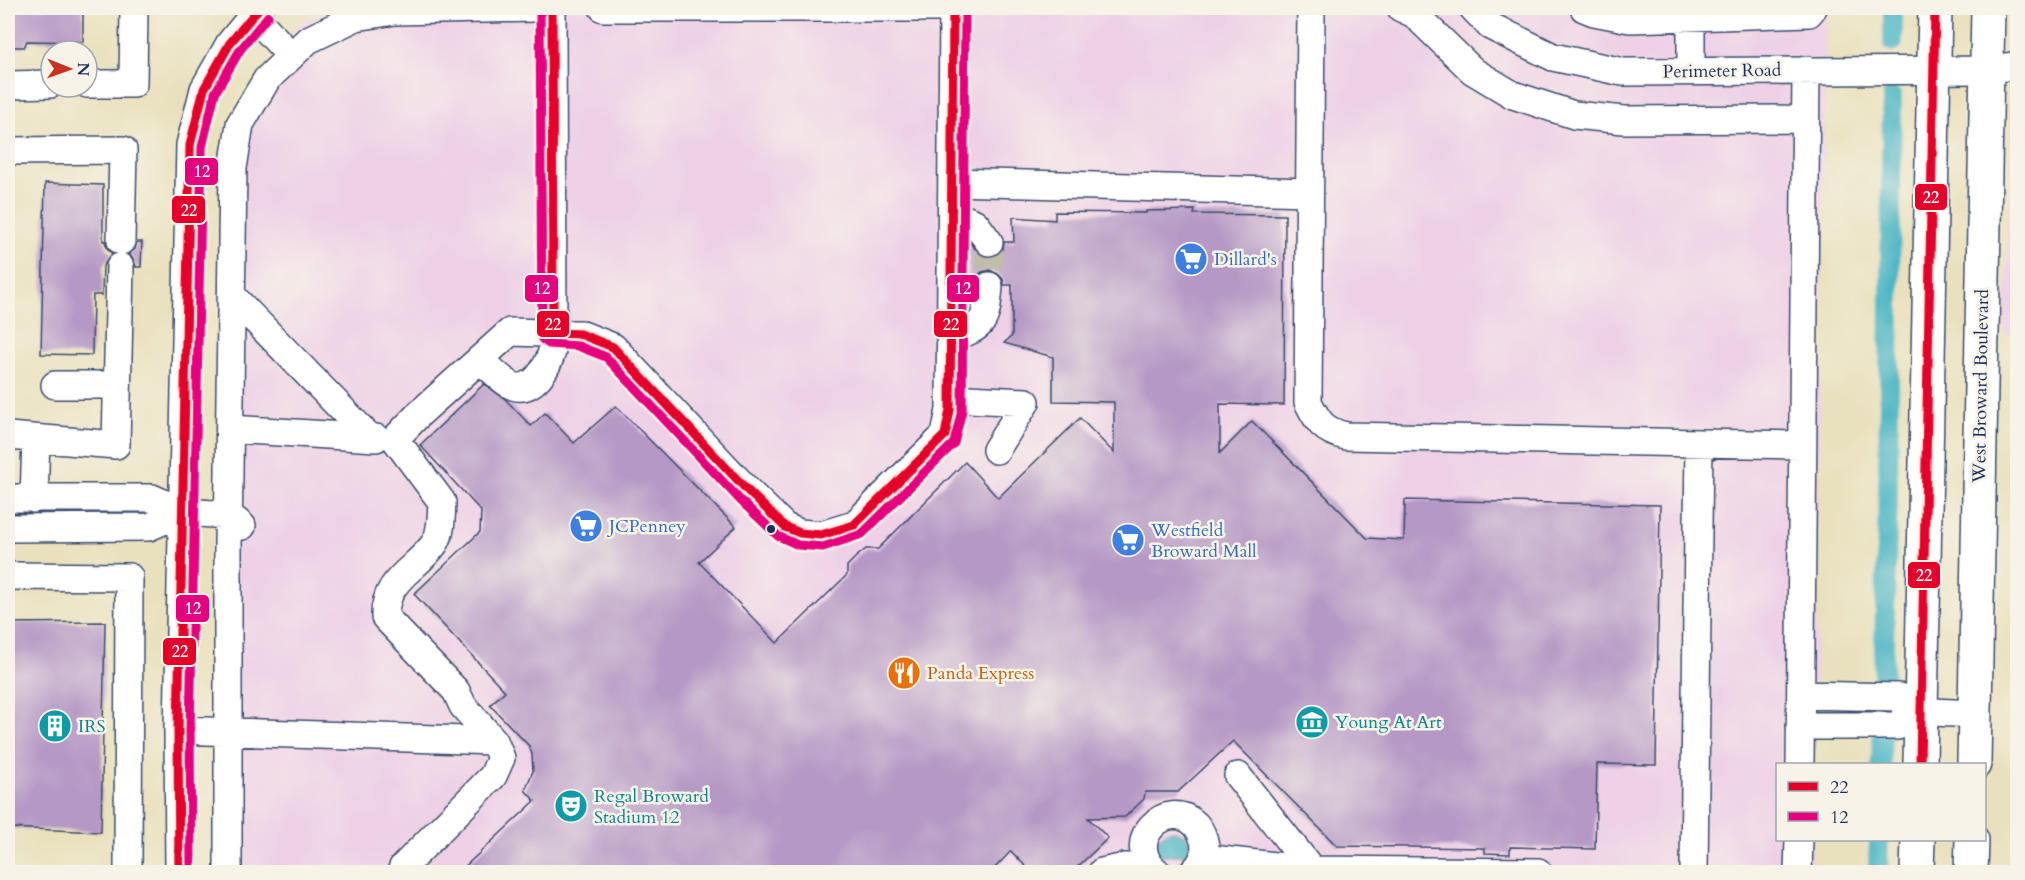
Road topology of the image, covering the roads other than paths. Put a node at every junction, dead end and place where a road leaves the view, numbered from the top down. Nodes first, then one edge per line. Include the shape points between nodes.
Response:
1 (134, 8) edge
2 (534, 8) edge
3 (552, 8) edge
4 (603, 8) edge
5 (953, 8) edge
6 (959, 8) edge
7 (1311, 8) edge
8 (1401, 8) edge
9 (1473, 8) edge
10 (1812, 8) edge
11 (1935, 8) edge
12 (1988, 8) edge
13 (1590, 9) edge
14 (256, 11) edge
15 (1692, 13) edge
16 (291, 56) junction
17 (2002, 67) edge
18 (1935, 69) junction
19 (1806, 70) junction
20 (1691, 71) junction
21 (8, 84) edge
22 (39, 84) edge
23 (99, 84) edge
24 (1805, 119) junction
25 (8, 151) edge
26 (952, 182) junction
27 (1309, 192) junction
28 (188, 207) junction
29 (233, 211) junction
30 (952, 214) junction
31 (989, 242) tunnel mouth
32 (989, 286) tunnel mouth
33 (232, 296) junction
34 (553, 333) junction
35 (950, 338) junction
36 (480, 359) junction
37 (55, 385) dead end
38 (117, 385) junction
39 (950, 398) junction
40 (230, 429) junction
41 (8, 436) edge
42 (382, 438) junction
43 (36, 439) junction
44 (1699, 443) junction
45 (1802, 445) junction
46 (996, 450) dead end
47 (21, 498) edge
48 (183, 512) junction
49 (238, 522) junction
50 (8, 528) edge
51 (8, 576) edge
52 (1800, 695) junction
53 (1917, 711) junction
54 (1975, 714) junction
55 (1800, 726) junction
56 (178, 730) junction
57 (229, 732) junction
58 (494, 741) junction
59 (1800, 763) edge
60 (1920, 763) edge
61 (1974, 763) edge
62 (1238, 776) dead end
63 (1798, 841) edge
64 (1918, 841) edge
65 (1972, 841) edge
66 (1197, 865) edge
67 (1154, 870) edge
68 (1312, 870) junction
69 (1389, 871) edge
70 (128, 873) edge
71 (178, 873) edge
72 (228, 873) edge
73 (401, 873) edge
74 (1102, 873) edge
75 (1538, 873) edge
76 (1694, 873) edge
77 (1798, 873) edge
78 (1917, 873) edge
79 (1971, 873) edge

1 - 23 street via 133,84
2 - 16 street via 395,11 356,17 308,40
3 - 34 street
4 - 5 street
5 - 6 street
5 - 26 street
7 - 27 street
8 - 24 street via 1414,14 1473,71 1513,95 1574,115 1624,120
9 - 20 street, Perimeter Road via 1490,26 1553,57 1623,72
10 - 15 street via 1809,13
11 - 18 main road
12 - 17 main road, West Broward Boulevard
13 - 15 street via 1630,19
14 - 16 street
14 - 28 street via 230,43 204,89 190,145
15 - 20 street
16 - 29 street via 267,79 240,124 233,168
17 - 18 street, Perimeter Road
17 - 54 main road, West Broward Boulevard
18 - 19 street, Perimeter Road
18 - 53 main road
19 - 20 street, Perimeter Road
19 - 24 street
21 - 22 street
24 - 45 street
25 - 38 street via 123,150
26 - 27 street
26 - 30 street
27 - 44 street via 1308,402 1332,433
28 - 29 street
28 - 48 street
29 - 33 street
30 - 31 street via 975,223
30 - 35 street
32 - 35 street via 987,314 973,331
33 - 40 street
33 - 42 street
34 - 36 street via 510,332
34 - 36 street via 551,359 540,377 528,384 508,384
34 - 39 street via 580,334 613,347 755,498 785,527 800,533 821,535 854,525 945,435
35 - 39 street
36 - 42 street via 420,413
37 - 38 street
38 - 43 street via 116,445
39 - 46 street via 1026,402
40 - 42 street
40 - 49 street
41 - 43 street
42 - 58 street via 442,502 436,542 389,591 385,617 456,691 463,706
43 - 47 street
44 - 45 street
44 - 76 street
45 - 52 street
47 - 48 street via 152,498
48 - 49 street
48 - 50 street via 149,527
48 - 56 street
49 - 57 street
51 - 70 street via 129,577
52 - 53 street via 1899,697
52 - 55 street
53 - 54 street
53 - 55 street via 1898,726
53 - 60 main road
54 - 61 main road, West Broward Boulevard
55 - 59 street
56 - 57 street
56 - 71 street
57 - 58 street
57 - 72 street
58 - 73 street via 501,758 493,776
62 - 68 street
63 - 77 street
64 - 78 main road
65 - 79 main road
66 - 67 street via 1205,848 1200,829 1193,822 1174,816 1155,822 1144,839 1146,859
66 - 68 street
67 - 74 street via 1125,867
68 - 69 street
69 - 75 street

